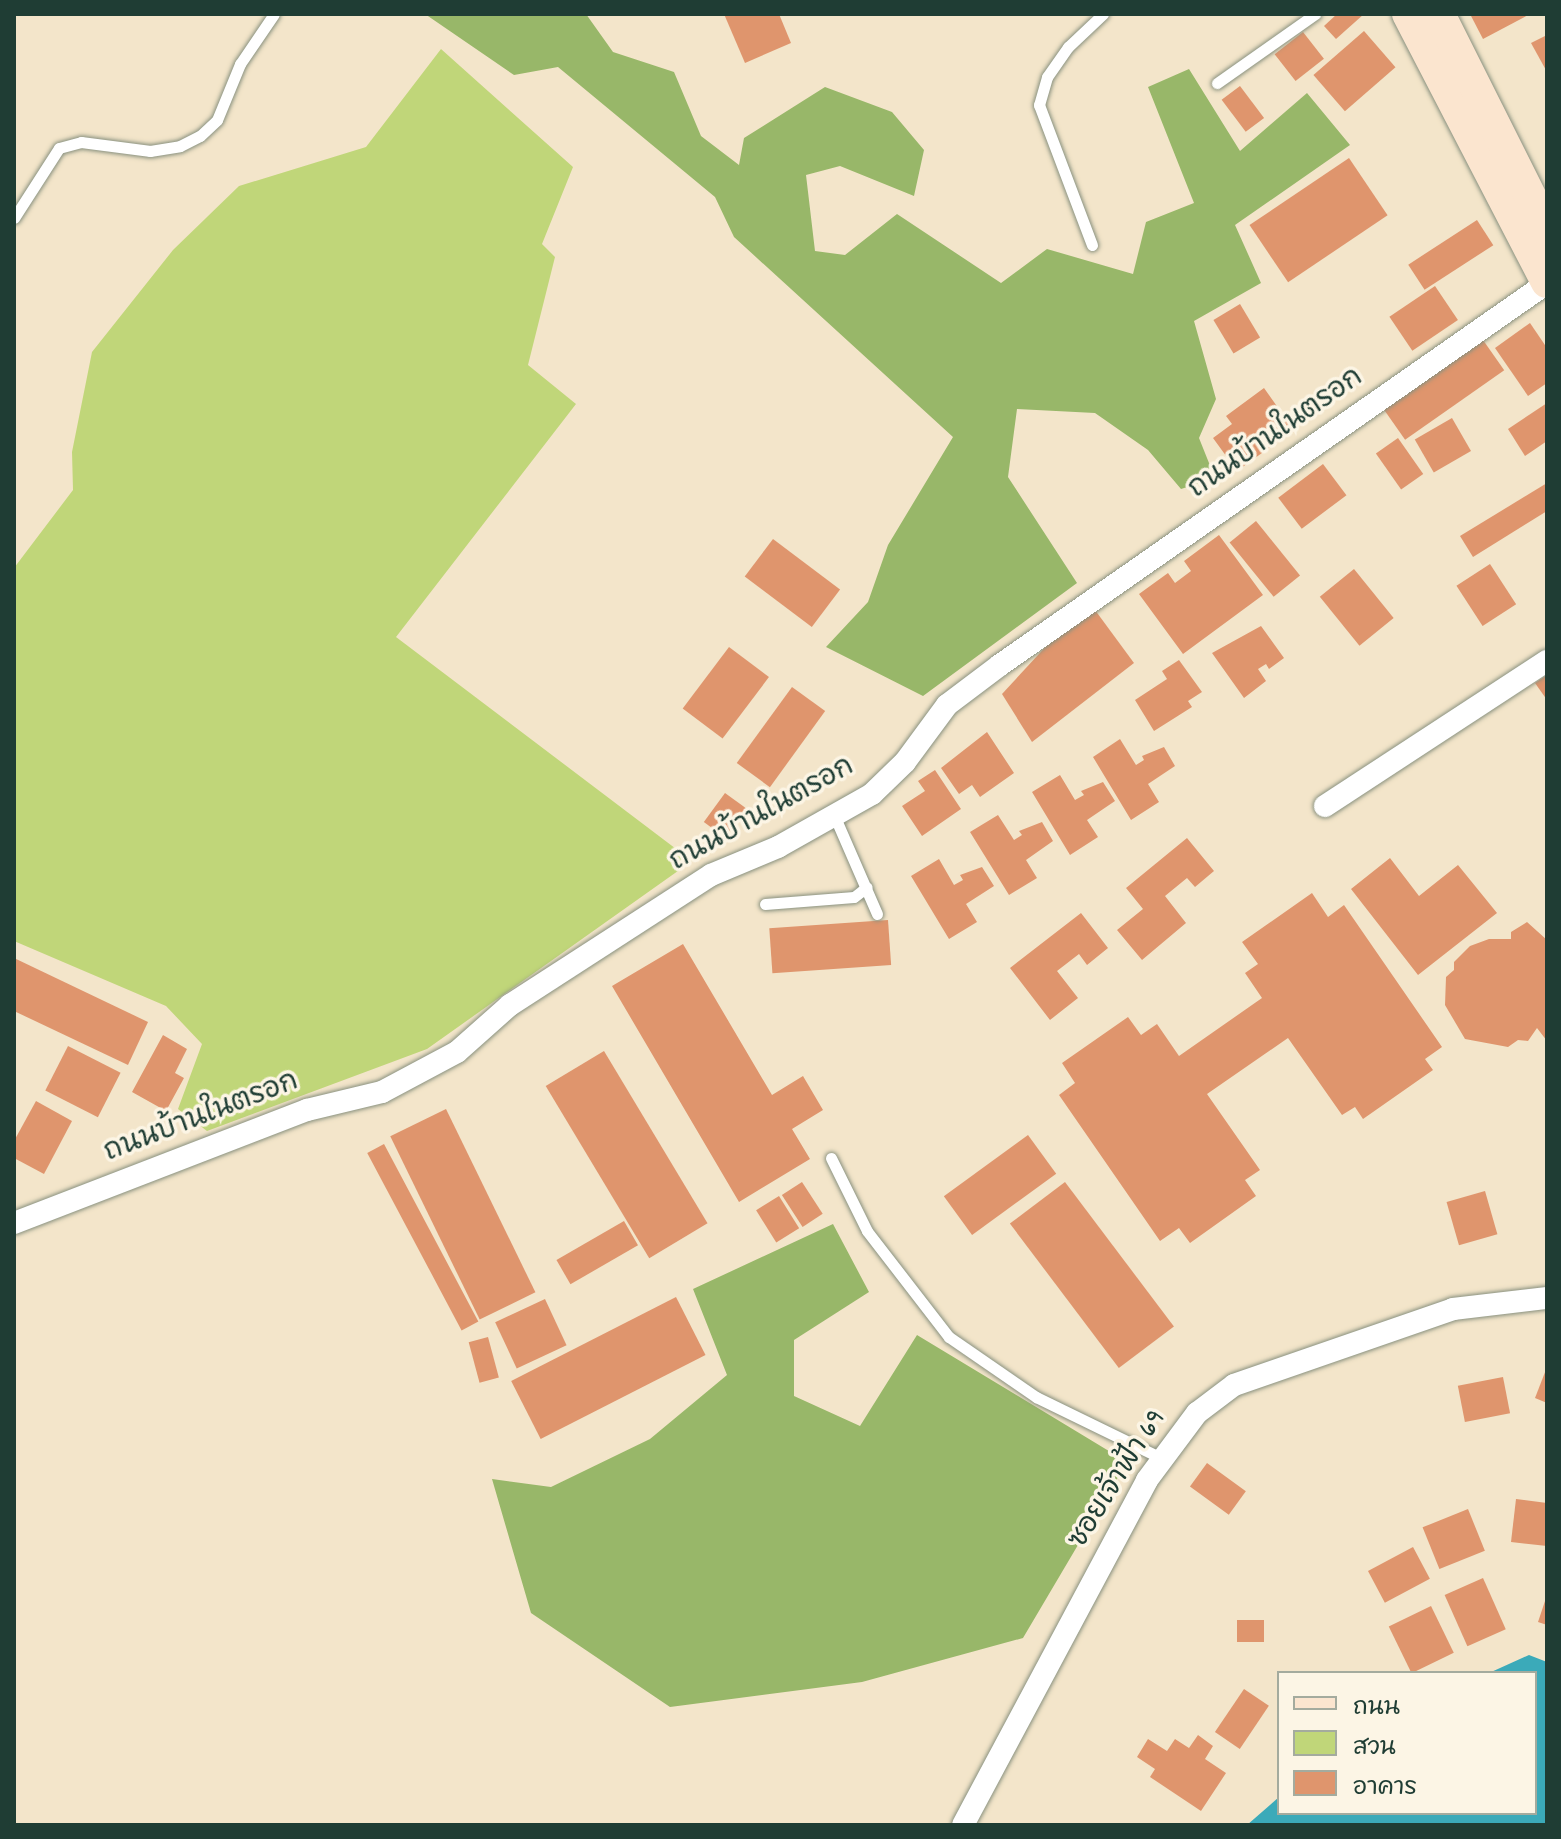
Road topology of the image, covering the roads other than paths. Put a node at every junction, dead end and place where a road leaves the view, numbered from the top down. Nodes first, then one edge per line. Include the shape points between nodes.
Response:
1 (274, 14) edge
2 (1103, 14) edge
3 (1315, 14) edge
4 (1408, 14) edge
5 (1439, 14) edge
6 (1217, 83) dead end
7 (14, 218) edge
8 (1547, 228) edge
9 (1092, 245) dead end
10 (1547, 282) edge
11 (1547, 661) edge
12 (1325, 806) dead end
13 (834, 815) junction
14 (867, 887) junction
15 (765, 904) dead end
16 (877, 914) dead end
17 (831, 1158) dead end
18 (14, 1223) edge
19 (1547, 1298) edge
20 (1163, 1459) junction
21 (963, 1825) edge

1 - 7 lane via 240,64 217,120 200,136 150,151 81,142 59,148
2 - 9 lane via 1068,47 1047,77 1039,105
3 - 6 lane
4 - 10 main road
5 - 8 main road
10 - 13 street, ถนนบ้านในตรอก via 1000,665 947,705 905,762 872,794
11 - 12 street
13 - 14 lane
13 - 18 street, ถนนบ้านในตรอก via 711,875 510,1005 457,1052 413,1078 382,1092 307,1110
14 - 15 lane via 854,897
14 - 16 lane
17 - 20 lane via 867,1231 949,1337 1036,1397
19 - 20 street, ซอยเจ้าฟ้า 69 via 1453,1309 1234,1385 1197,1413
20 - 21 street, ซอยเจ้าฟ้า 69 via 1049,1658

